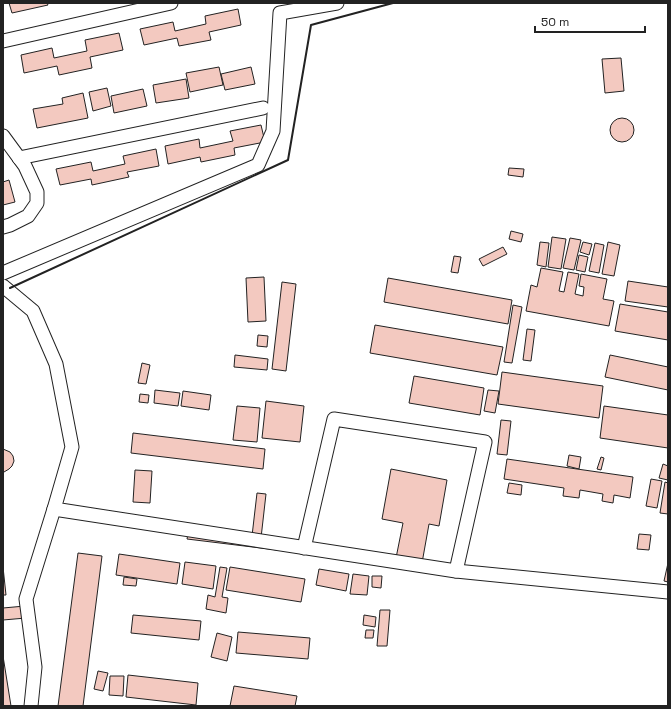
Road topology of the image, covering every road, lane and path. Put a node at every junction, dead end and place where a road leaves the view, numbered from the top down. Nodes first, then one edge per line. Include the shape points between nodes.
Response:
1 (171, 3) edge
2 (337, 3) edge
3 (3, 41) edge
4 (263, 108) dead end
5 (3, 136) edge
6 (19, 158) junction
7 (3, 227) edge
8 (3, 273) edge
9 (3, 286) edge
10 (54, 510) junction
11 (304, 548) junction
12 (456, 571) junction
13 (668, 592) edge
14 (31, 706) edge

1 - 3 street
2 - 8 street via 280,13 273,131 258,165
4 - 6 street
5 - 6 street
6 - 7 street via 37,192 37,203 28,216
9 - 10 street via 33,311 56,364 72,447
10 - 11 street
10 - 14 street via 26,599 35,666
11 - 12 street
11 - 12 street via 334,419 484,442
12 - 13 street

